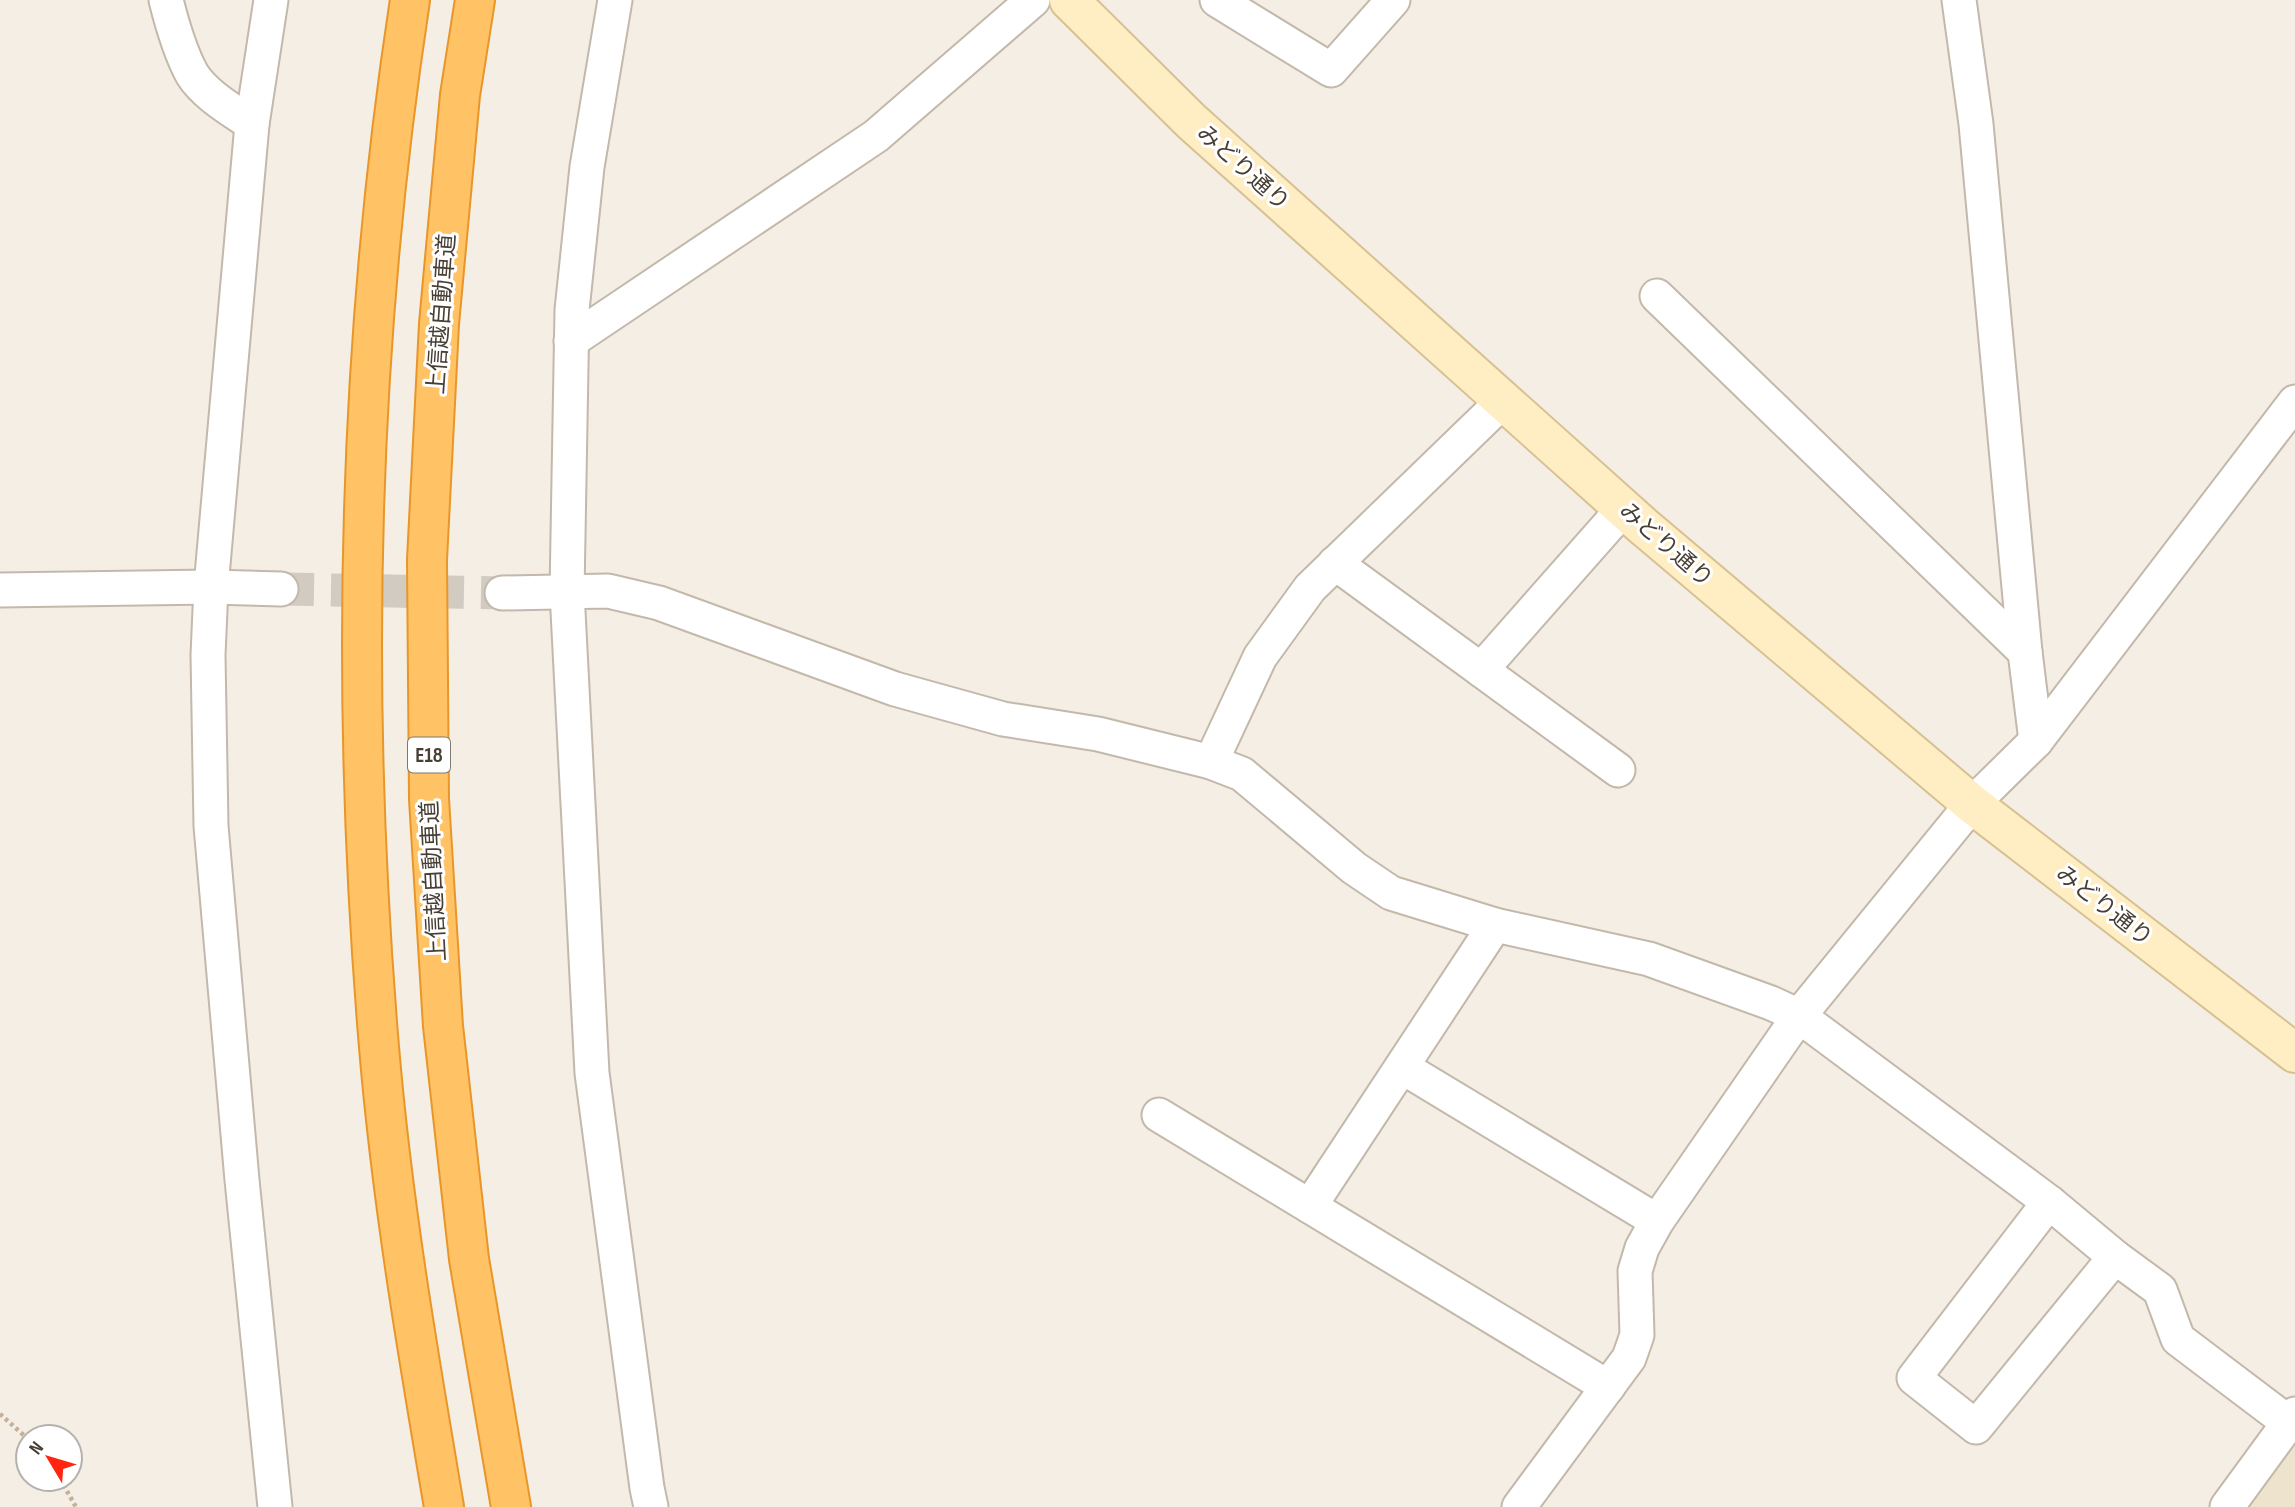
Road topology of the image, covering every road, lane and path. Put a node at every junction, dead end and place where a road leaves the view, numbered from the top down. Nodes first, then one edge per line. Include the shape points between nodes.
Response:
1 (166, 0) edge
2 (271, 0) edge
3 (410, 0) edge
4 (475, 0) edge
5 (615, 0) edge
6 (1033, 0) edge
7 (1069, 0) edge
8 (1217, 0) edge
9 (1394, 0) edge
10 (1959, 0) edge
11 (252, 124) junction
12 (1657, 296) dead end
13 (571, 341) junction
14 (1503, 401) junction
15 (2295, 402) edge
16 (1623, 509) junction
17 (1335, 564) junction
18 (211, 587) junction
19 (281, 589) tunnel mouth
20 (0, 590) edge
21 (568, 592) junction
22 (502, 593) tunnel mouth
23 (2025, 652) junction
24 (1481, 670) junction
25 (2036, 741) junction
26 (1211, 762) junction
27 (1618, 770) dead end
28 (1972, 804) junction
29 (1495, 925) junction
30 (1800, 1016) junction
31 (2295, 1053) edge
32 (1402, 1067) junction
33 (1159, 1115) dead end
34 (2049, 1202) junction
35 (1310, 1206) junction
36 (1657, 1221) junction
37 (2115, 1257) junction
38 (1608, 1387) junction
39 (0, 1414) edge
40 (2292, 1419) edge
41 (14, 1426) edge
42 (275, 1507) edge
43 (444, 1507) edge
44 (511, 1507) edge
45 (651, 1507) edge
46 (1520, 1507) edge
47 (2227, 1507) edge

1 - 11 street via 193,75
2 - 11 street
3 - 43 highway via 373,334 363,571 364,813 379,1049 405,1280
4 - 44 highway, 上信越自動車道 / E18 via 460,95 439,324 427,560 429,799 443,1026 469,1259
5 - 13 street via 587,167
6 - 13 street via 876,136
7 - 14 street, みどり通り via 1191,121
8 - 9 street via 1331,70
10 - 23 street via 1976,124
11 - 18 street
12 - 23 street
13 - 21 street
14 - 16 street, みどり通り
14 - 17 street
15 - 25 street
16 - 24 street
16 - 28 street, みどり通り
17 - 24 street
17 - 26 street via 1310,588 1260,657
18 - 19 street
18 - 20 street
18 - 42 street via 211,826
21 - 22 street
21 - 26 street via 608,591 659,603 895,689 1003,719 1098,734
21 - 45 street via 592,1073
23 - 25 street
24 - 27 street
25 - 28 street
26 - 29 street via 1242,774 1391,893
28 - 30 street
28 - 31 street, みどり通り
29 - 30 street via 1649,959
29 - 32 street
30 - 34 street
30 - 36 street
32 - 35 street
32 - 36 street
33 - 35 street
34 - 37 street
34 - 37 street via 1914,1378 1976,1427
35 - 38 street
36 - 38 street via 1635,1271 1637,1335 1629,1359
37 - 40 street via 2160,1290 2178,1339
38 - 46 street
39 - 41 path
40 - 47 street

